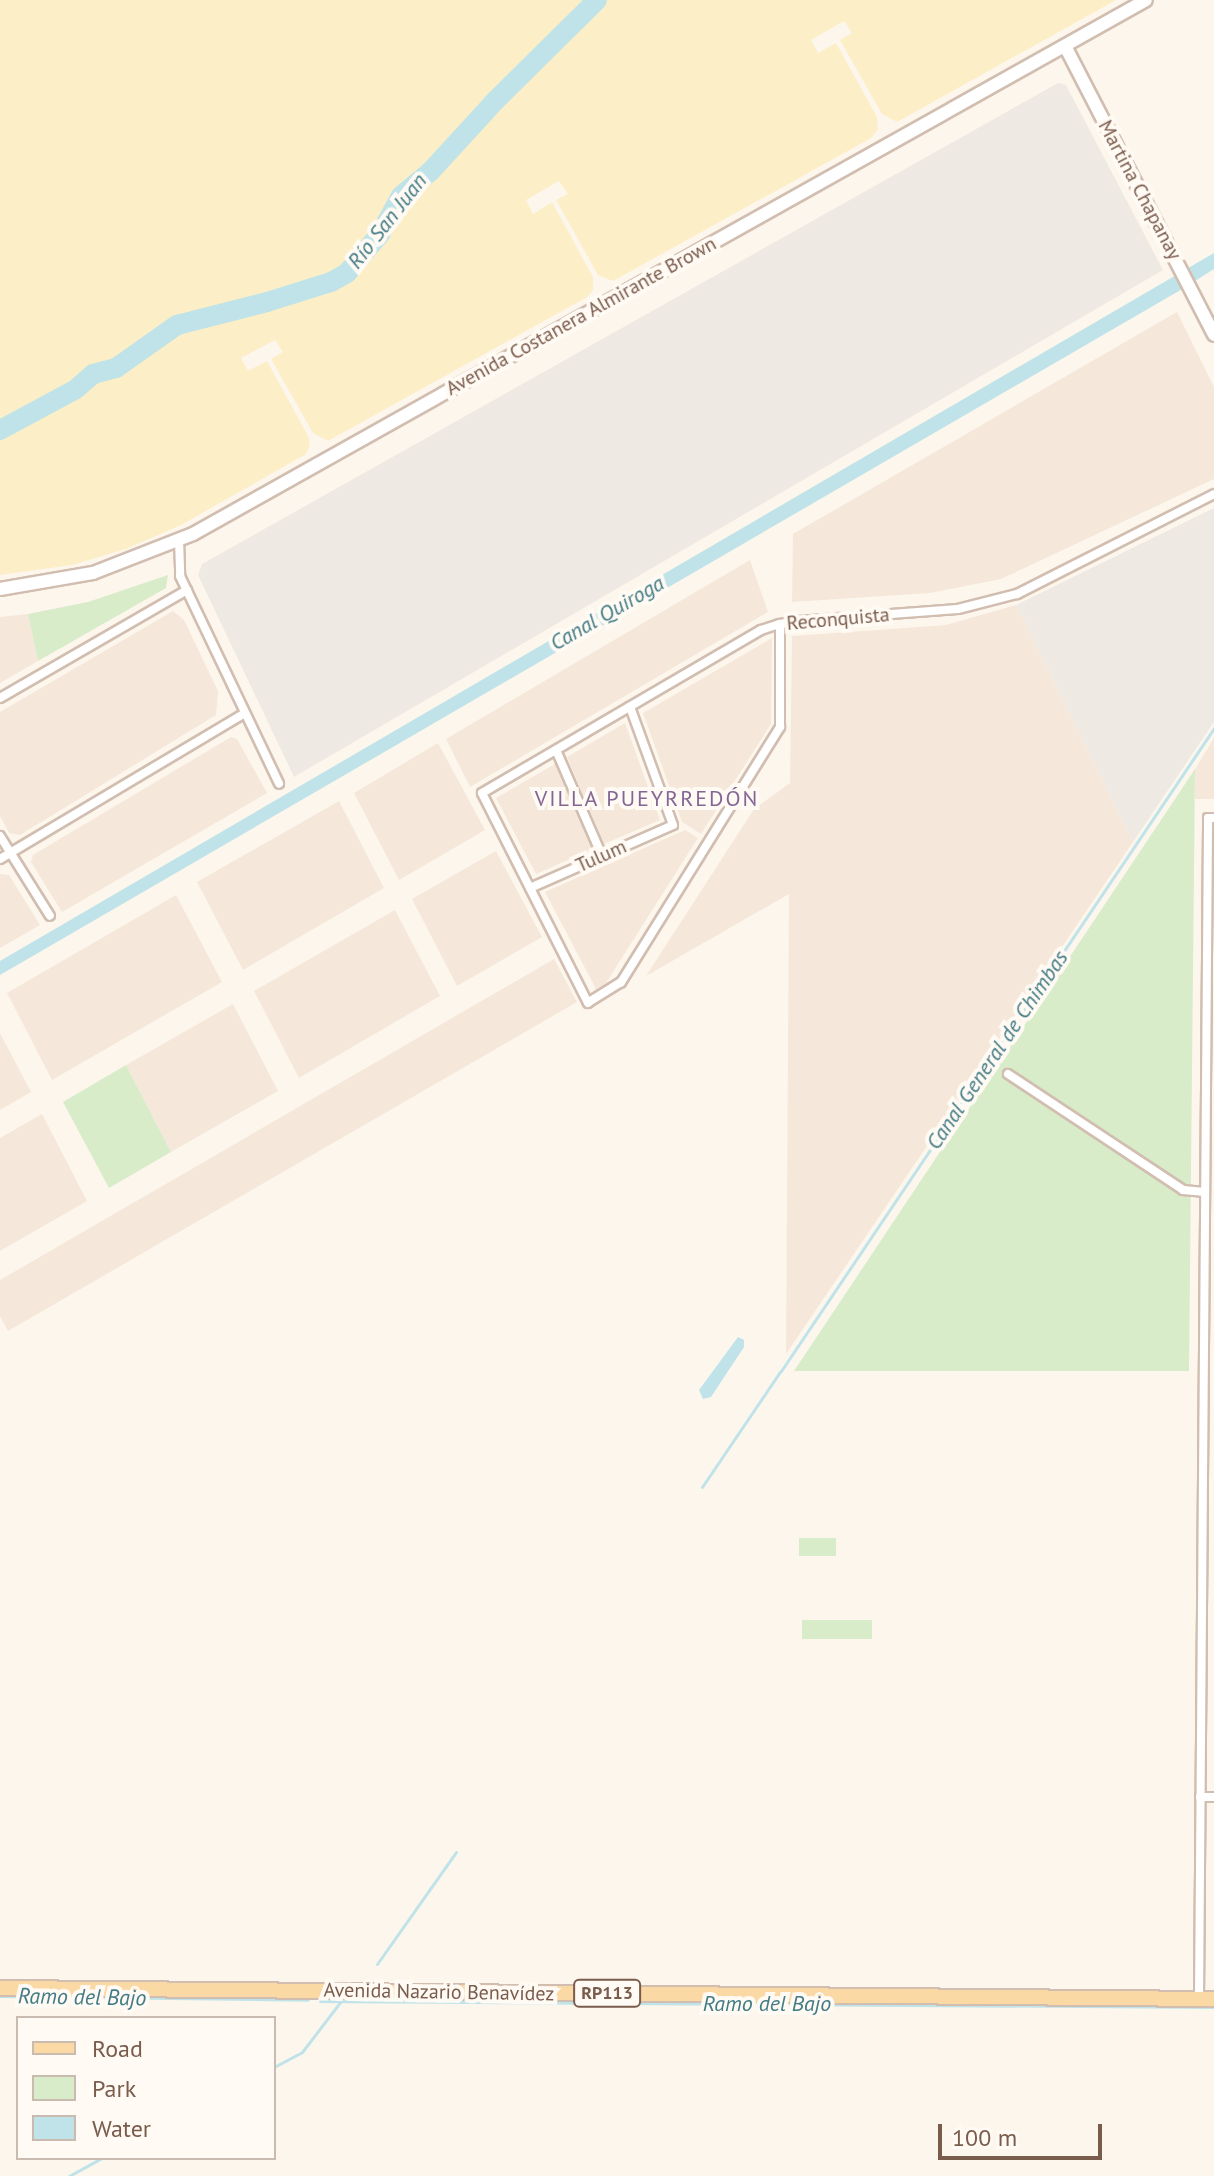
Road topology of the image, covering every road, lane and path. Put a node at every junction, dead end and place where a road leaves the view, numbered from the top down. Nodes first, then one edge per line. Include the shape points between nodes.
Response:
1 (1146, 0) edge
2 (1065, 46) junction
3 (1214, 335) edge
4 (1214, 494) edge
5 (179, 540) junction
6 (0, 589) edge
7 (187, 590) junction
8 (780, 624) junction
9 (0, 698) edge
10 (630, 707) junction
11 (245, 713) junction
12 (556, 750) junction
13 (279, 784) dead end
14 (1211, 818) edge
15 (0, 836) edge
16 (10, 853) junction
17 (602, 856) junction
18 (0, 859) edge
19 (530, 888) junction
20 (50, 916) dead end
21 (1210, 1013) edge
22 (1008, 1074) dead end
23 (1205, 1192) junction
24 (1210, 1209) edge
25 (1204, 1405) junction
26 (1214, 1405) edge
27 (1202, 1602) junction
28 (1214, 1602) edge
29 (1200, 1797) junction
30 (1214, 1797) edge
31 (0, 1988) edge
32 (1206, 1999) edge

1 - 2 main road, Avenida Costanera Almirante Brown
2 - 3 main road, Martina Chapanay
2 - 5 main road, Avenida Costanera Almirante Brown
4 - 8 street, Reconquista via 1017,594 958,609
5 - 6 main road, Avenida Costanera Almirante Brown via 93,573
5 - 7 street via 180,576
7 - 9 street
7 - 11 street
8 - 10 street, Reconquista
8 - 19 street via 780,727 621,982 588,1003
10 - 12 street, Reconquista
10 - 17 street, Tulum via 673,825
11 - 13 street
11 - 16 street
12 - 17 street
12 - 19 street, Reconquista via 482,793
14 - 21 street
15 - 16 street
16 - 18 street
16 - 20 street
17 - 19 street, Tulum
21 - 23 street
22 - 23 street via 1183,1190
23 - 24 street
24 - 25 street
25 - 26 street
25 - 27 street
27 - 28 street
27 - 29 street
29 - 30 street
29 - 32 street
31 - 32 main road, Avenida Nazario Benavídez / RP113

